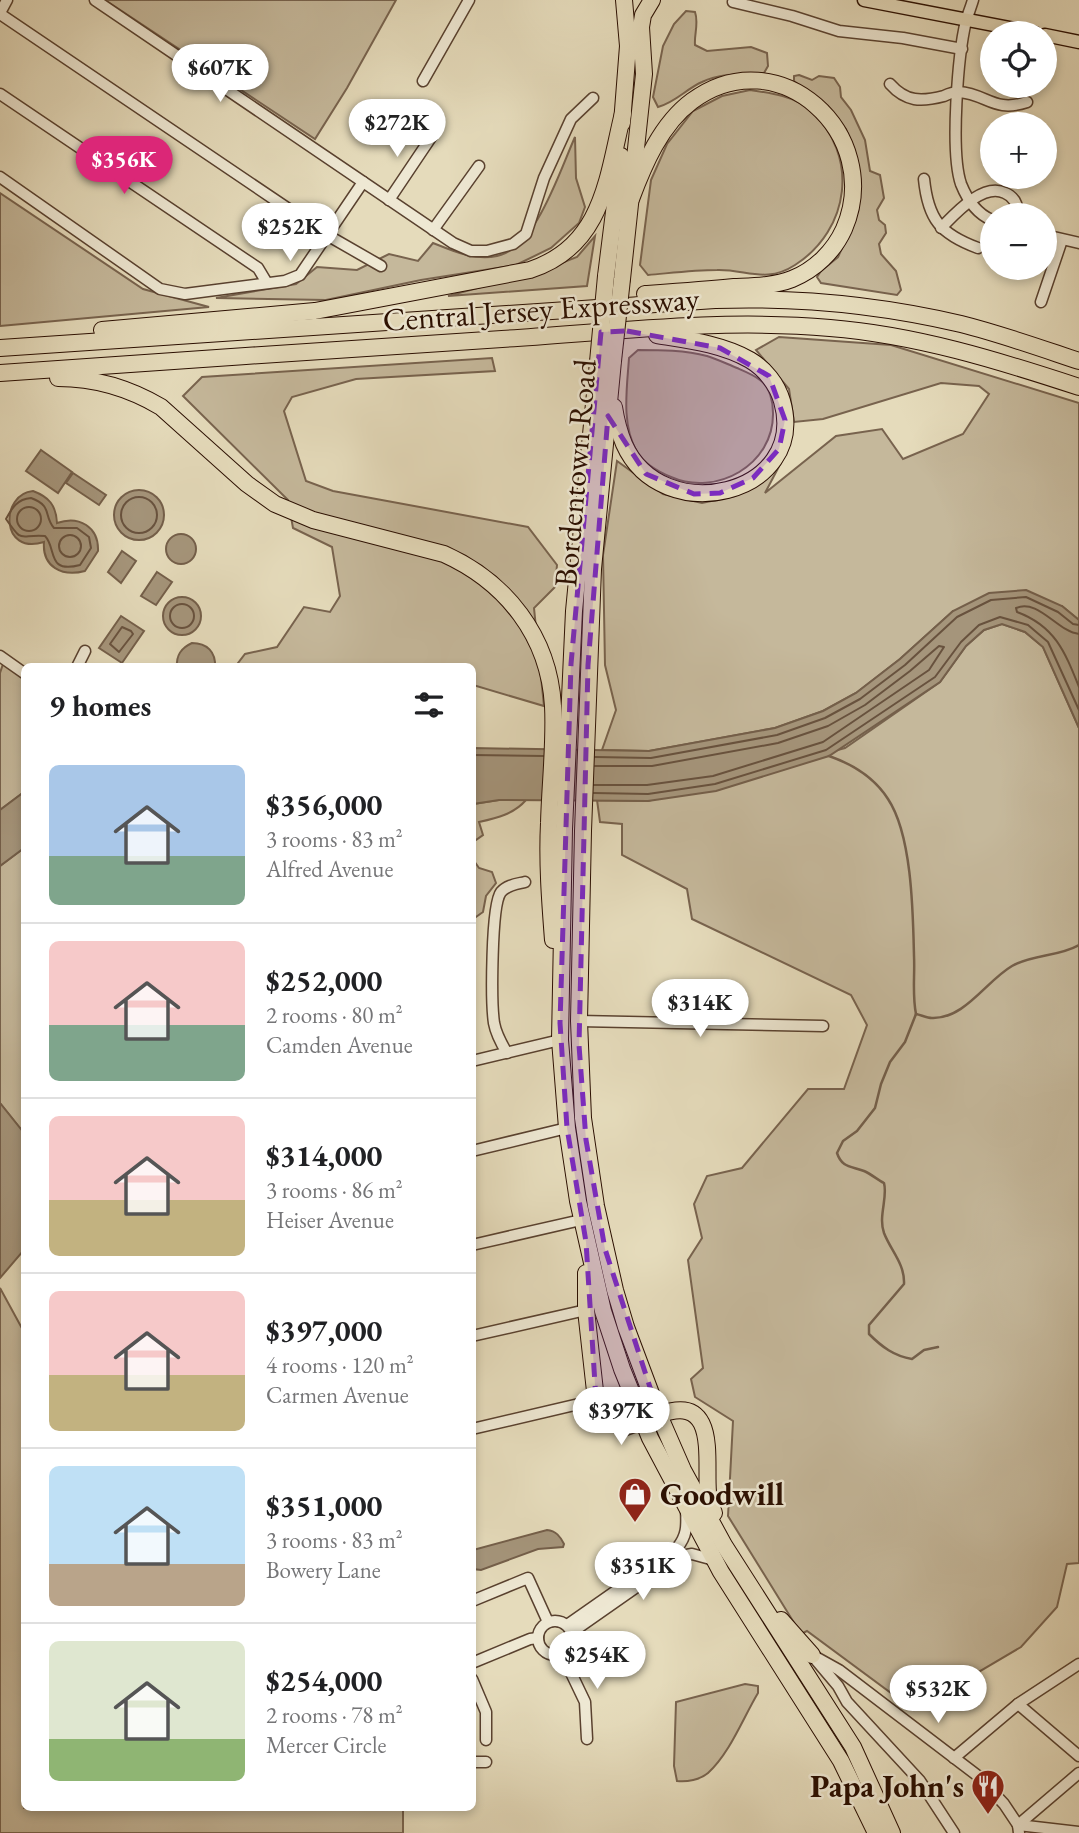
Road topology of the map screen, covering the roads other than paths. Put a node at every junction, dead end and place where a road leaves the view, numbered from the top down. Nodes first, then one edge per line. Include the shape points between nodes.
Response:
1 (8, 0) edge
2 (95, 0) edge
3 (469, 0) edge
4 (624, 0) edge
5 (652, 0) edge
6 (864, 0) edge
7 (972, 0) edge
8 (733, 2) edge
9 (0, 13) edge
10 (966, 20) junction
11 (980, 23) edge
12 (1057, 37) edge
13 (1079, 41) edge
14 (962, 49) junction
15 (423, 81) dead end
16 (890, 84) dead end
17 (958, 92) junction
18 (0, 94) edge
19 (593, 98) dead end
20 (1027, 103) dead end
21 (622, 113) junction
22 (432, 135) dead end
23 (479, 166) dead end
24 (0, 177) edge
25 (924, 179) dead end
26 (363, 182) junction
27 (631, 199) junction
28 (389, 200) junction
29 (970, 201) junction
30 (1015, 203) edge
31 (980, 212) edge
32 (941, 228) junction
33 (433, 230) junction
34 (327, 235) junction
35 (1057, 239) edge
36 (1062, 240) junction
37 (1079, 243) edge
38 (978, 248) dead end
39 (381, 266) dead end
40 (614, 277) junction
41 (267, 283) junction
42 (1041, 302) dead end
43 (391, 322) junction
44 (627, 331) junction
45 (0, 346) edge
46 (1079, 360) edge
47 (606, 361) junction
48 (0, 373) edge
49 (0, 379) edge
50 (1079, 387) edge
51 (611, 392) junction
52 (85, 651) dead end
53 (0, 656) edge
54 (79, 663) edge
55 (21, 671) edge
56 (556, 828) junction
57 (525, 882) dead end
58 (579, 1021) junction
59 (823, 1026) dead end
60 (561, 1040) junction
61 (507, 1053) junction
62 (476, 1060) edge
63 (566, 1128) junction
64 (476, 1151) edge
65 (581, 1220) junction
66 (586, 1242) junction
67 (476, 1244) edge
68 (586, 1310) junction
69 (476, 1335) edge
70 (596, 1400) junction
71 (659, 1415) junction
72 (644, 1424) junction
73 (476, 1428) edge
74 (687, 1510) junction
75 (724, 1545) junction
76 (714, 1560) junction
77 (748, 1582) junction
78 (476, 1599) edge
79 (548, 1622) junction
80 (569, 1629) junction
81 (538, 1638) junction
82 (562, 1654) junction
83 (812, 1655) junction
84 (476, 1661) edge
85 (1079, 1664) edge
86 (858, 1684) junction
87 (476, 1688) edge
88 (842, 1696) junction
89 (1018, 1704) junction
90 (587, 1739) dead end
91 (486, 1740) dead end
92 (1079, 1756) edge
93 (954, 1758) junction
94 (476, 1762) edge
95 (486, 1762) dead end
96 (1079, 1773) edge
97 (1019, 1829) edge
98 (1079, 1832) edge
99 (876, 1833) edge
100 (892, 1833) edge
101 (954, 1833) edge

1 - 9 street
2 - 26 street
3 - 15 street
4 - 21 highway, Bordentown Road via 628,46
5 - 27 highway, Bordentown Road via 640,27 644,74
6 - 10 main road
7 - 10 street
8 - 14 street via 839,32
9 - 34 street
10 - 11 main road
10 - 14 street
12 - 13 main road
14 - 17 street
16 - 17 street via 904,97 920,101
17 - 20 street via 1000,106
17 - 29 street via 957,162
18 - 41 street via 258,268
19 - 33 street via 571,119 544,178 526,234 513,244 471,251
21 - 40 highway, Bordentown Road
21 - 45 highway via 594,219 569,251 545,265 315,311 102,330
22 - 28 street
23 - 33 street
24 - 41 street via 160,289 185,294
25 - 32 street via 930,211
26 - 28 street
26 - 34 street
27 - 40 highway, Bordentown Road
27 - 43 highway via 657,142 676,115 700,95 735,83 765,82 805,97 835,126 852,164 851,206 841,233 816,265 791,279
28 - 33 street
29 - 30 street via 1001,191
29 - 31 street
29 - 32 street
32 - 38 street
34 - 39 street
34 - 41 street via 300,275
35 - 36 street
36 - 37 street
36 - 42 street
40 - 47 highway, Bordentown Road, bridge
43 - 45 highway, Central Jersey Expressway
43 - 46 highway, Central Jersey Expressway via 715,300 803,300 920,315
44 - 48 highway, Central Jersey Expressway
44 - 50 highway, Central Jersey Expressway via 759,324 862,331 957,349
44 - 51 highway via 720,348 759,366 781,397 782,442 764,470 743,485 720,493 681,492 656,481 629,454
47 - 51 highway, Bordentown Road
47 - 56 highway, Bordentown Road via 574,611 568,746
49 - 56 highway via 74,378 126,389 161,407 275,504 313,520 444,554 476,571 510,600 535,637 548,671 554,710
51 - 58 highway, Bordentown Road via 593,569
52 - 54 street
53 - 55 street
56 - 60 highway
57 - 61 street via 502,891 495,920 494,1017
58 - 59 street
58 - 71 highway, Bordentown Road via 583,1118 600,1227 622,1314
60 - 61 street
60 - 63 highway
61 - 62 street
63 - 64 street
63 - 65 highway
65 - 66 highway
65 - 67 street
66 - 68 highway
66 - 72 highway via 608,1324
68 - 69 street
68 - 70 highway
70 - 72 street via 615,1428 623,1431
70 - 73 street
71 - 72 street
71 - 75 highway, Bordentown Road
71 - 75 highway via 685,1412 704,1427 708,1495
72 - 74 highway
74 - 76 highway
74 - 80 street via 687,1529 677,1548
75 - 77 highway
76 - 80 street via 681,1556
76 - 99 highway via 841,1761
77 - 83 highway
77 - 100 highway via 853,1747
78 - 79 street via 528,1578
79 - 80 street
79 - 81 street
80 - 82 street via 570,1646
81 - 82 street via 545,1652
81 - 84 street
82 - 90 street via 584,1702
83 - 86 street
83 - 88 street
85 - 89 street
86 - 88 street
86 - 93 street
87 - 91 street via 486,1712
88 - 101 street via 920,1781
89 - 92 street
89 - 93 street
93 - 97 street via 991,1788
94 - 95 street
96 - 97 street
97 - 98 street

